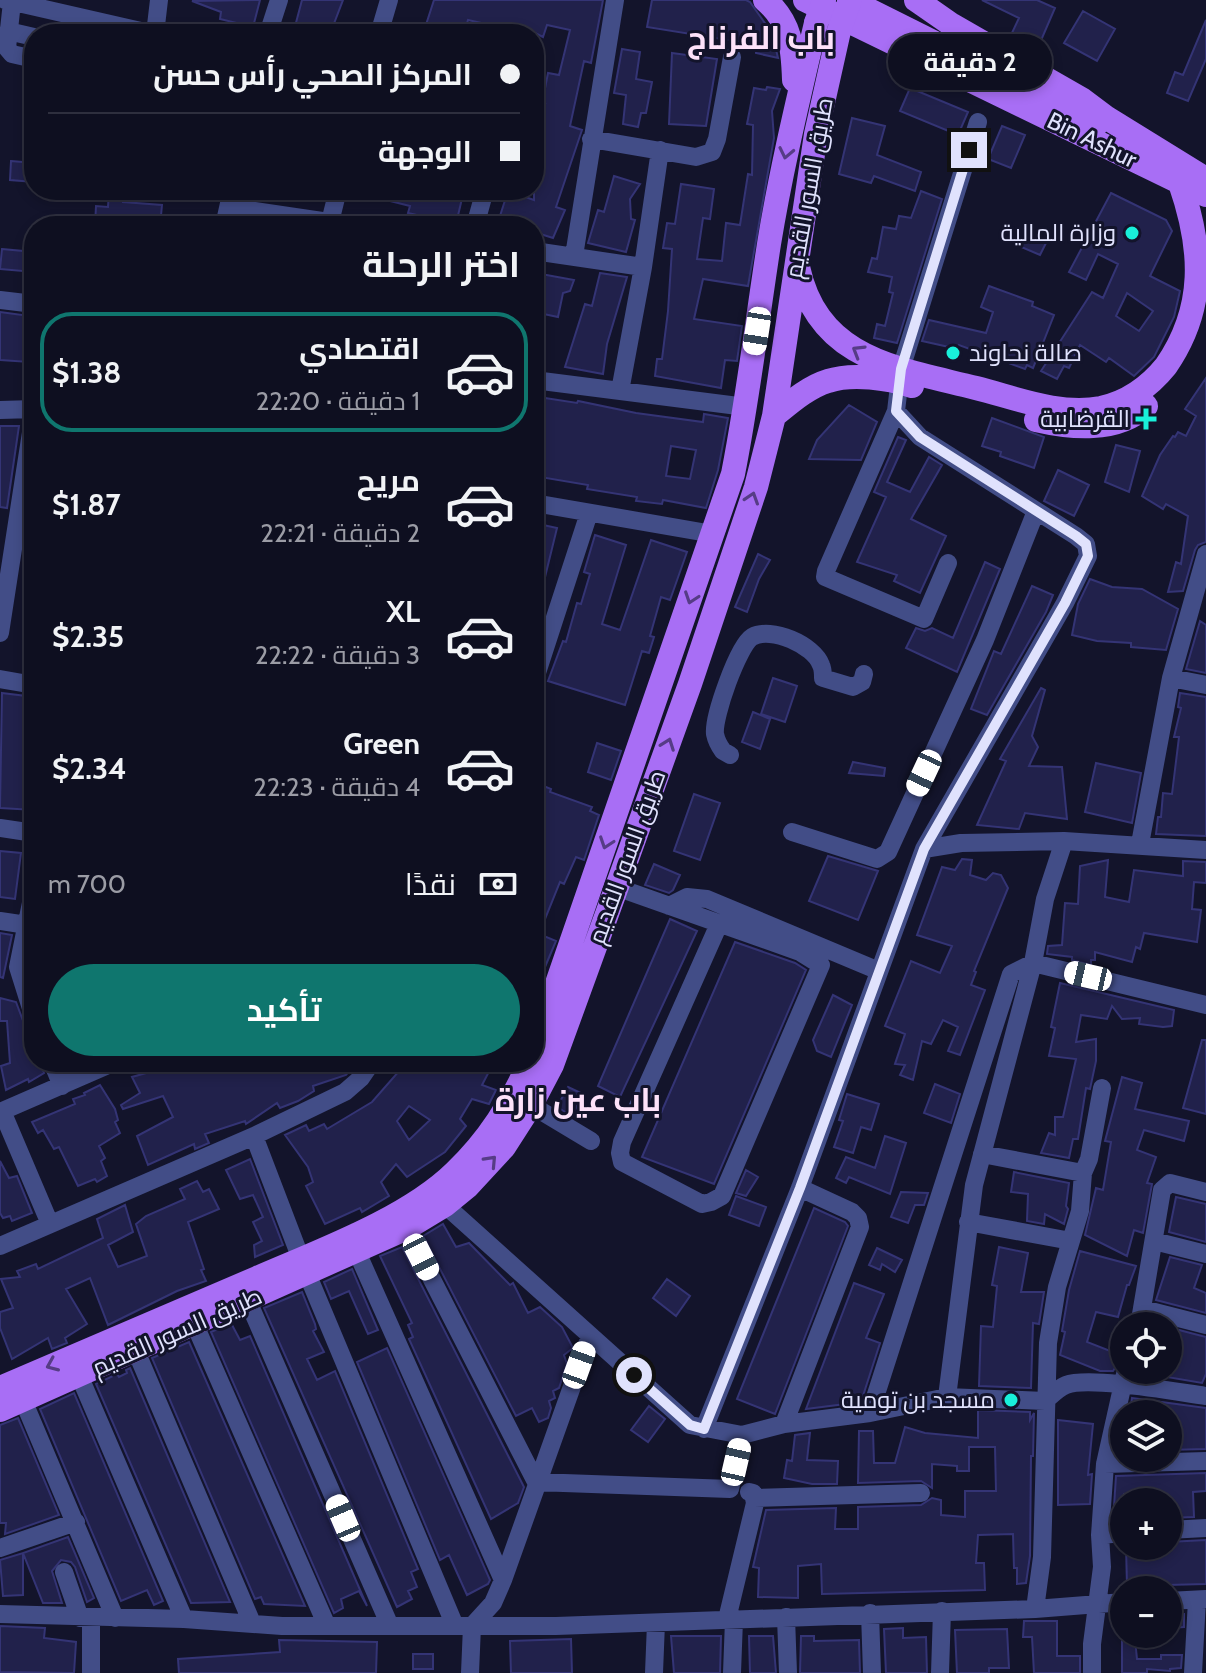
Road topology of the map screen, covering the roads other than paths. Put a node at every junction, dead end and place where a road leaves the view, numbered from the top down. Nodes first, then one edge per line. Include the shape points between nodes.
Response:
1 (159, 0) edge
2 (279, 0) edge
3 (389, 0) edge
4 (615, 0) edge
5 (765, 0) edge
6 (805, 0) edge
7 (850, 0) edge
8 (916, 0) edge
9 (9, 1) edge
10 (827, 18) edge
11 (109, 24) edge
12 (151, 24) edge
13 (271, 24) edge
14 (382, 24) edge
15 (8, 31) junction
16 (24, 35) edge
17 (24, 57) edge
18 (732, 57) dead end
19 (796, 109) junction
20 (978, 122) dead end
21 (591, 139) junction
22 (660, 150) junction
23 (1206, 179) edge
24 (1180, 183) junction
25 (1206, 195) edge
26 (228, 208) edge
27 (286, 216) edge
28 (544, 252) edge
29 (796, 255) junction
30 (574, 256) junction
31 (643, 267) junction
32 (0, 300) edge
33 (24, 303) edge
34 (1206, 324) edge
35 (900, 375) junction
36 (544, 381) edge
37 (620, 391) junction
38 (746, 407) junction
39 (0, 410) edge
40 (24, 411) edge
41 (896, 411) junction
42 (774, 416) junction
43 (24, 458) edge
44 (544, 505) edge
45 (1036, 511) junction
46 (589, 513) junction
47 (8, 534) edge
48 (713, 534) junction
49 (1206, 554) edge
50 (948, 563) dead end
51 (0, 633) edge
52 (544, 651) edge
53 (665, 673) junction
54 (864, 674) dead end
55 (1171, 678) junction
56 (0, 679) edge
57 (24, 683) edge
58 (690, 684) junction
59 (1206, 685) edge
60 (723, 695) junction
61 (730, 755) dead end
62 (0, 828) edge
63 (24, 832) edge
64 (792, 832) dead end
65 (1064, 841) junction
66 (1140, 844) junction
67 (924, 849) junction
68 (1206, 850) edge
69 (616, 887) junction
70 (669, 906) junction
71 (0, 921) edge
72 (719, 924) junction
73 (24, 925) edge
74 (24, 956) edge
75 (1033, 963) junction
76 (879, 971) junction
77 (24, 986) edge
78 (544, 990) edge
79 (1206, 1005) edge
80 (56, 1072) edge
81 (93, 1072) edge
82 (365, 1072) edge
83 (525, 1072) edge
84 (62, 1086) junction
85 (1102, 1088) dead end
86 (531, 1105) junction
87 (1, 1111) edge
88 (254, 1136) junction
89 (591, 1141) dead end
90 (982, 1154) junction
91 (1083, 1173) junction
92 (461, 1180) junction
93 (800, 1188) junction
94 (1206, 1192) edge
95 (445, 1205) junction
96 (402, 1220) junction
97 (968, 1222) junction
98 (50, 1224) junction
99 (1071, 1241) junction
100 (1154, 1241) junction
101 (0, 1246) edge
102 (357, 1252) junction
103 (1206, 1254) edge
104 (304, 1266) junction
105 (248, 1301) junction
106 (1142, 1312) edge
107 (1182, 1322) edge
108 (195, 1325) junction
109 (1206, 1325) edge
110 (590, 1336) junction
111 (136, 1351) junction
112 (79, 1375) junction
113 (1110, 1380) edge
114 (1123, 1384) edge
115 (1151, 1384) edge
116 (0, 1388) edge
117 (1206, 1396) edge
118 (947, 1397) junction
119 (23, 1400) junction
120 (1045, 1401) junction
121 (0, 1410) edge
122 (870, 1413) junction
123 (784, 1424) junction
124 (704, 1429) junction
125 (742, 1435) junction
126 (1206, 1461) edge
127 (1105, 1464) junction
128 (536, 1482) junction
129 (730, 1489) junction
130 (921, 1493) dead end
131 (755, 1498) junction
132 (76, 1522) junction
133 (1206, 1528) edge
134 (1182, 1529) edge
135 (1110, 1534) edge
136 (1100, 1535) junction
137 (0, 1548) edge
138 (64, 1572) dead end
139 (503, 1580) junction
140 (1202, 1599) edge
141 (1182, 1600) edge
142 (1099, 1603) junction
143 (1110, 1603) edge
144 (1035, 1609) junction
145 (942, 1611) junction
146 (870, 1613) junction
147 (0, 1614) edge
148 (786, 1617) junction
149 (86, 1618) junction
150 (115, 1618) junction
151 (184, 1619) junction
152 (731, 1620) junction
153 (252, 1623) junction
154 (656, 1623) junction
155 (327, 1626) junction
156 (390, 1626) junction
157 (464, 1626) junction
158 (91, 1673) edge
159 (470, 1673) edge
160 (654, 1673) edge
161 (732, 1673) edge
162 (788, 1673) edge
163 (872, 1673) edge
164 (940, 1673) edge
165 (1092, 1673) edge
166 (1193, 1673) edge

1 - 12 street
2 - 13 street
3 - 14 street
4 - 21 street
5 - 19 main road via 790,35
6 - 24 main road, Bin Ashur
7 - 10 main road, طريق السور القديم, bridge
7 - 23 main road
8 - 23 main road
9 - 11 street
9 - 15 street
10 - 19 main road, طريق السور القديم
10 - 29 main road, طريق السور القديم via 816,134
15 - 16 street
15 - 17 street via 7,48
18 - 22 street via 712,152 696,157
19 -> 38 main road, طريق السور القديم via 769,244
20 - 35 street
21 - 22 street
21 - 30 street
22 - 31 street
24 - 25 main road, Bin Ashur
24 - 35 main road via 1196,227 1199,254 1193,317 1183,346 1157,378 1130,399 1100,408 1060,409
26 - 27 street
28 - 30 street
35 -> 29 main road via 864,356 819,319 804,294
29 - 42 main road, طريق السور القديم
30 - 31 street
31 - 37 street
32 - 33 street
34 - 35 main road via 1169,385 1140,411 1109,424 1076,428 1040,421 972,404
35 - 41 street
35 - 42 main road via 829,380
36 - 37 street
37 - 38 street
38 - 48 main road, طريق السور القديم via 733,474
39 - 40 street
41 - 45 street via 920,437
41 - 50 street via 825,577 924,619
58 -> 42 main road, طريق السور القديم via 756,487
43 - 47 street
44 - 46 street
45 - 64 street via 985,640 888,852 877,859
45 - 67 street via 1086,544 1088,556
46 - 48 street
46 - 52 street
47 - 51 street
48 -> 53 main road, طريق السور القديم
49 - 55 street
53 - 58 main road
53 -> 78 main road, طريق السور القديم
54 - 60 street via 853,687 823,678 812,653 766,632 740,650
55 - 59 street
55 - 66 street
56 - 57 street
58 - 60 street
69 -> 58 main road, طريق السور القديم
60 - 61 street via 715,734
62 - 63 street
65 - 66 street
65 - 67 street
65 - 75 street via 1045,899
66 - 68 street
67 - 76 street
69 - 70 street
69 - 86 main road, طريق السور القديم via 552,1065
70 - 72 street
70 - 76 street via 687,897 707,899
71 - 73 street
72 - 72 street via 800,952 821,965 722,1196 702,1204 622,1162 620,1153
74 - 77 street via 18,967
75 - 79 street
75 - 90 street
75 - 122 street via 1011,974
76 - 93 street
80 - 84 street
81 - 84 street
82 - 88 street via 345,1092
83 - 92 main road, طريق السور القديم
84 - 87 street
85 - 91 street
86 - 89 street
92 -> 86 main road, طريق السور القديم via 504,1147
87 - 98 street
88 - 98 street
88 - 104 street
90 - 91 street
90 - 97 street
91 - 99 street
92 - 95 main road, طريق السور القديم
92 - 96 main road, طريق السور القديم via 428,1194
93 - 123 street via 852,1212 860,1227
93 - 124 street
94 - 100 street via 1170,1183 1162,1190
95 - 96 main road, طريق السور القديم
95 - 110 street
96 - 102 main road, طريق السور القديم
96 - 104 main road, طريق السور القديم
96 - 128 street
97 - 99 street
97 - 118 street
98 - 101 street
99 - 120 street via 1057,1287
100 - 103 street
100 - 106 street
102 - 104 main road, طريق السور القديم
102 - 139 street
104 - 105 main road, طريق السور القديم
104 -> 116 main road, طريق السور القديم
104 - 157 street
105 - 108 main road, طريق السور القديم
105 - 156 street
107 - 109 street
108 - 111 main road, طريق السور القديم
108 - 155 street
110 - 124 street via 690,1425
110 - 128 street
111 - 112 main road, طريق السور القديم
111 - 153 street
112 - 119 main road, طريق السور القديم
112 - 151 street
113 - 120 street via 1069,1384
114 - 127 street
115 - 117 street
118 - 120 street
118 - 122 street
119 - 121 main road, طريق السور القديم
119 - 132 street
120 - 144 street via 1042,1557
122 - 123 street
123 - 125 street
124 - 125 street
125 - 129 street
126 - 127 street
127 - 136 street
128 - 129 street
128 - 139 street
129 - 131 street via 753,1493
130 - 131 street
131 - 152 street
132 - 137 street
132 - 150 street
133 - 134 street
135 - 136 street
136 - 142 street
138 - 149 street
139 - 157 street via 493,1603
140 - 141 street
140 - 166 street
142 - 143 street
142 - 144 street
142 - 165 street
144 - 145 street
145 - 146 street
145 - 164 street
146 - 148 street
146 - 163 street
147 - 149 street
148 - 152 street
148 - 162 street
149 - 150 street
149 - 158 street
150 - 151 street
151 - 153 street
152 - 154 street
152 - 161 street
153 - 155 street
154 - 157 street
154 - 160 street
155 - 156 street
156 - 157 street
157 - 159 street

